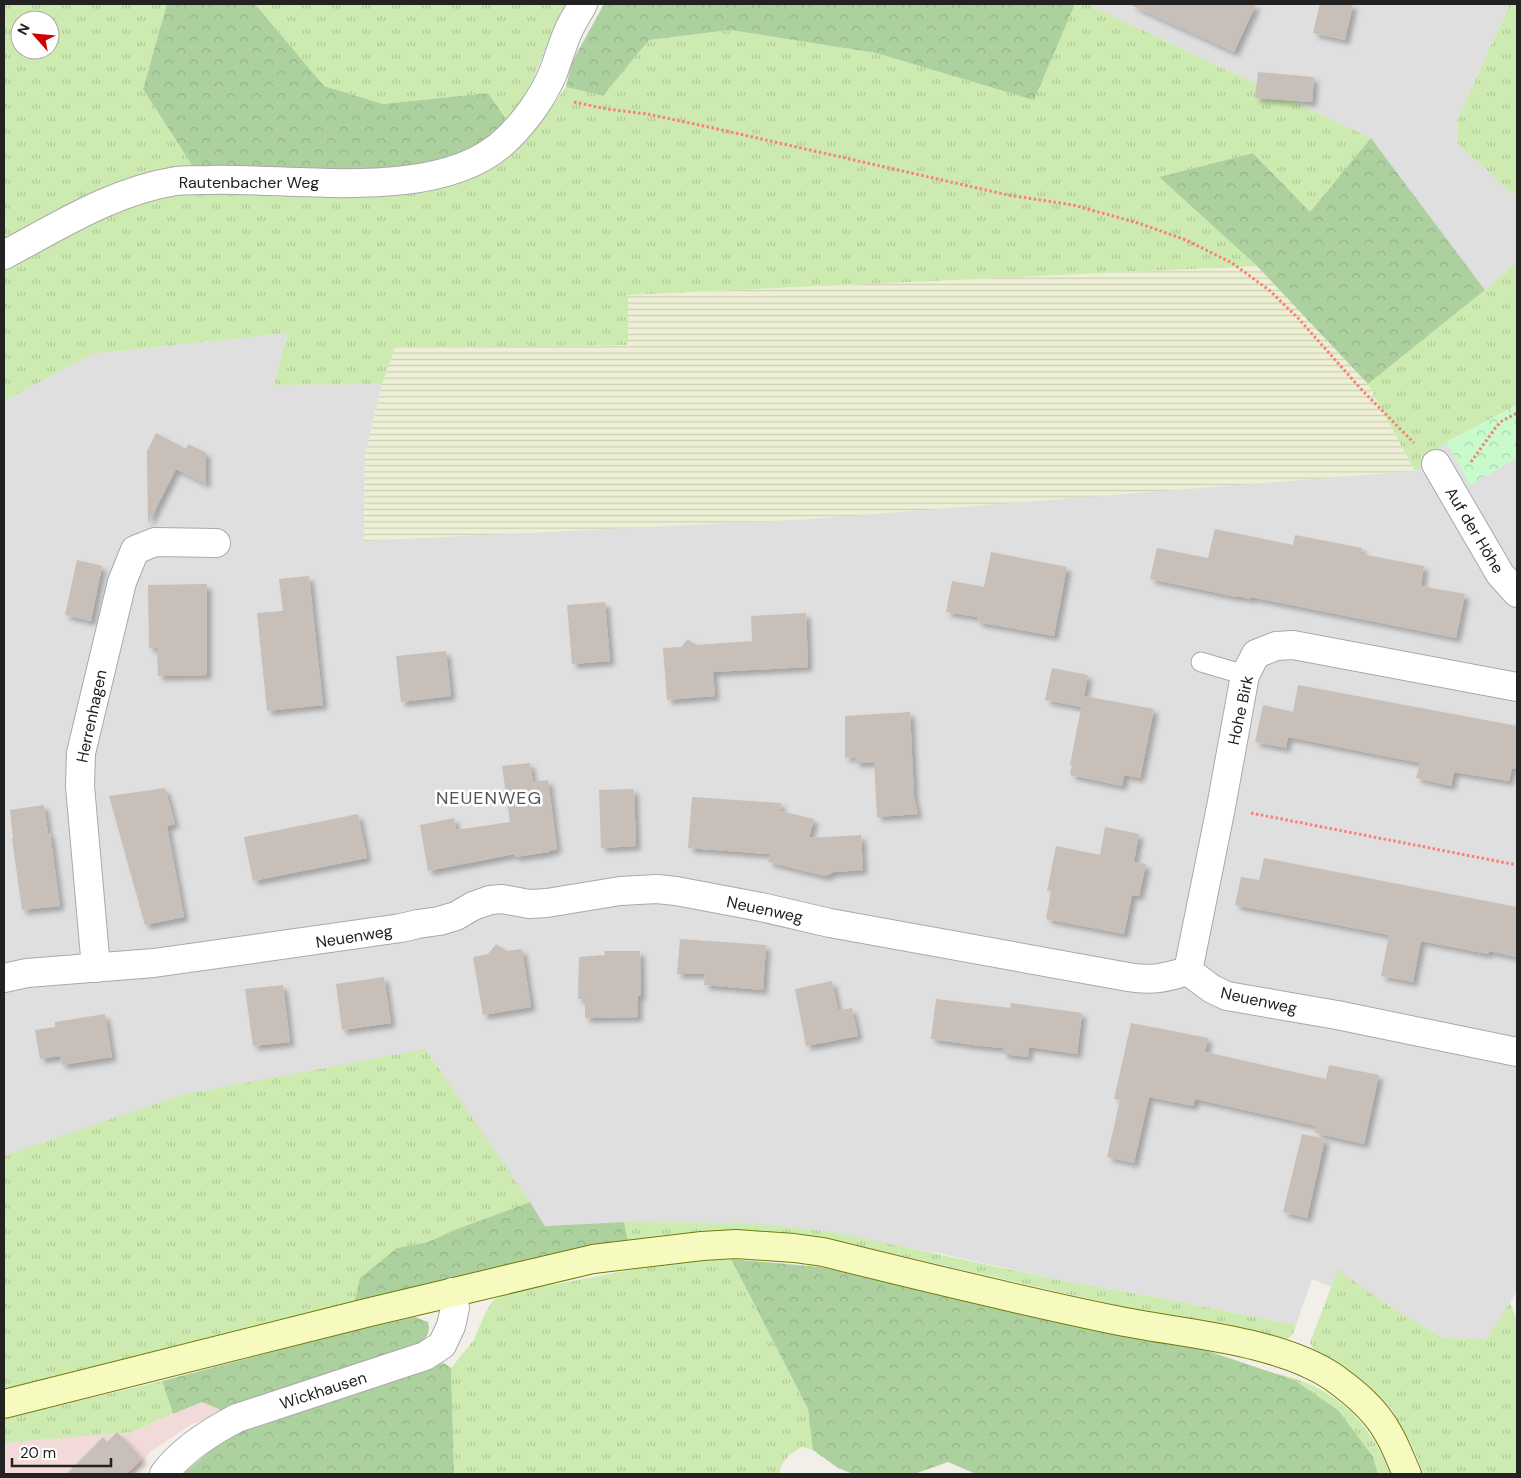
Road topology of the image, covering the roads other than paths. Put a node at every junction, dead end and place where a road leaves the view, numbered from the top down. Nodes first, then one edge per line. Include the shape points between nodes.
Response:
1 (583, 4) edge
2 (4, 255) edge
3 (1441, 474) road end
4 (216, 543) dead end
5 (1517, 593) edge
6 (1200, 662) dead end
7 (1246, 675) junction
8 (1517, 687) edge
9 (96, 968) junction
10 (1188, 970) junction
11 (4, 978) edge
12 (1517, 1052) edge
13 (453, 1292) junction
14 (4, 1404) edge
15 (164, 1474) edge
16 (1408, 1474) edge

1 - 2 street, Rautenbacher Weg via 568,32 553,73 527,116 506,141 485,156 449,172 378,182 177,181 120,196
3 - 5 street, Auf der Höhe via 1500,574
4 - 9 street, Herrenhagen via 156,542 135,550 122,582 81,752 80,786
6 - 7 lane
7 - 8 street, Hohe Birk via 1256,654 1276,646 1293,645
7 - 10 street, Hohe Birk
9 - 10 street, Neuenweg via 311,942 439,922 490,900 529,904 657,889 1146,980
9 - 11 street, Neuenweg
10 - 12 street, Neuenweg via 1227,996
13 - 14 main road
13 - 15 street, Wickhausen via 455,1308 451,1326 442,1345 425,1356 237,1418 203,1438
13 - 16 main road via 593,1259 702,1246 761,1245 823,1252 1114,1320 1246,1344 1290,1357 1331,1376 1368,1405 1388,1432

